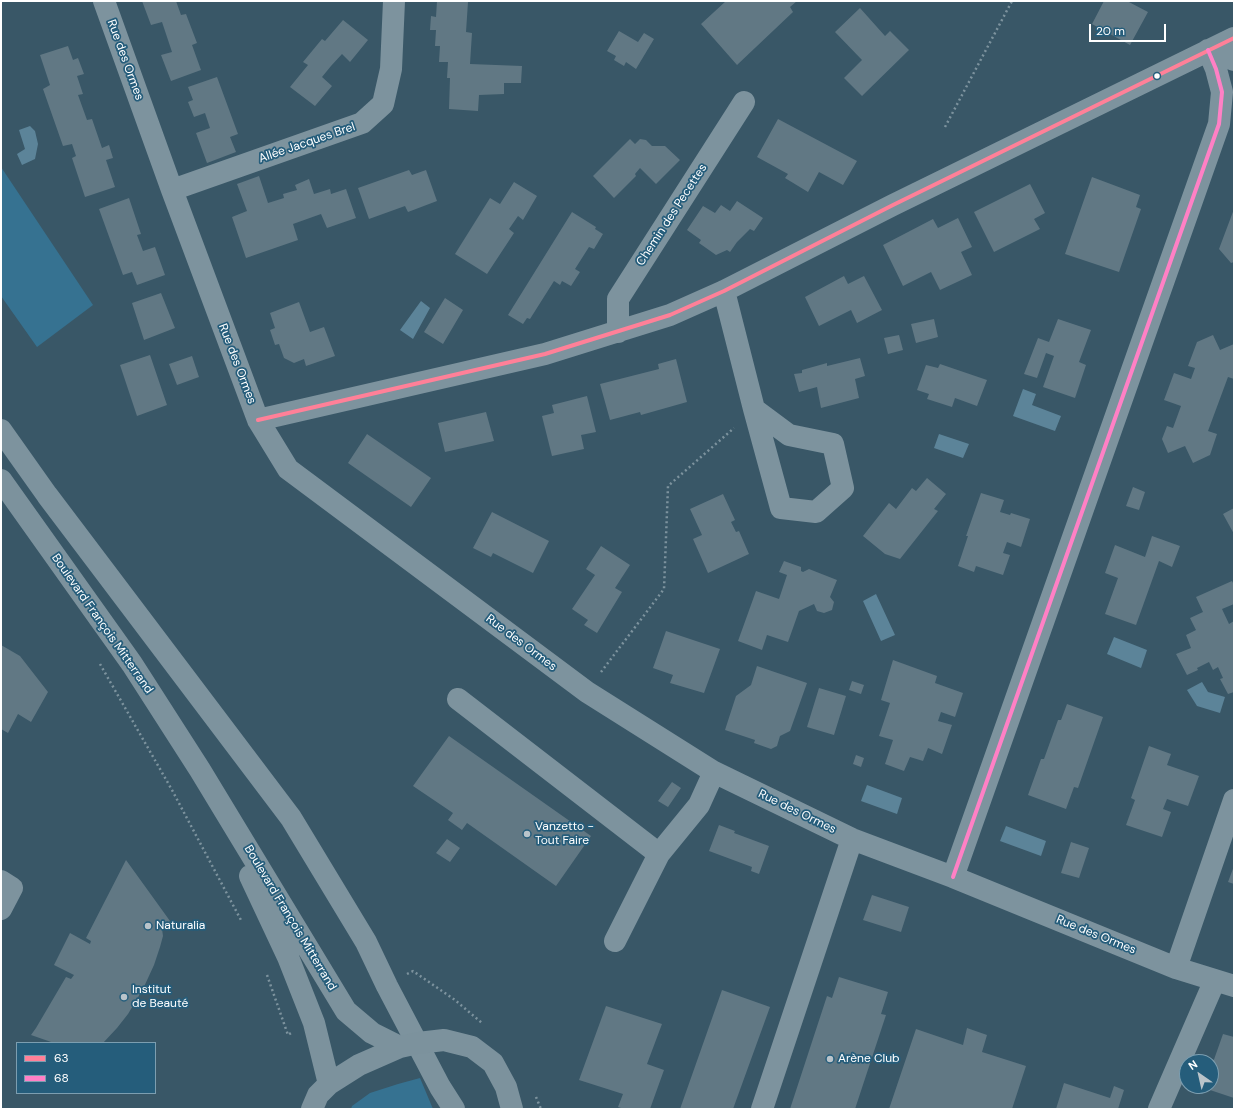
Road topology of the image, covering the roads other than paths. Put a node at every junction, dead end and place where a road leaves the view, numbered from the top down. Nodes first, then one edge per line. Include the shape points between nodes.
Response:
1 (104, 1) edge
2 (394, 1) edge
3 (1234, 38) edge
4 (1208, 50) junction
5 (1234, 60) edge
6 (744, 102) dead end
7 (172, 190) junction
8 (724, 291) junction
9 (618, 332) junction
10 (754, 409) junction
11 (258, 420) junction
12 (1, 430) edge
13 (1, 480) edge
14 (458, 699) dead end
15 (200, 770) junction
16 (714, 772) junction
17 (1234, 800) edge
18 (852, 839) junction
19 (659, 854) junction
20 (953, 877) junction
21 (1, 881) edge
22 (1, 909) edge
23 (615, 941) dead end
24 (1176, 968) junction
25 (1224, 983) edge
26 (409, 1045) junction
27 (329, 1084) junction
28 (312, 1109) edge
29 (454, 1109) edge
30 (512, 1109) edge
31 (762, 1109) edge
32 (1159, 1109) edge

1 - 7 street, Rue des Ormes
2 - 7 street, Allée Jacques Brel via 391,69 383,104 362,124
3 - 4 street
4 - 5 street
4 - 8 street
4 - 20 street via 1222,92 1219,124
6 - 9 street, Chemin des Pecettes via 618,299
7 - 11 street, Rue des Ormes
8 - 9 street via 670,315
8 - 10 street
9 - 11 street via 545,354
10 - 10 street via 781,508 816,512 843,488 834,444 789,435
11 - 16 street, Rue des Ormes via 288,469 587,692
12 - 26 street via 52,502 291,818 366,942 387,986
13 - 15 main road, Boulevard François Mitterrand via 132,664
14 - 19 street
15 - 26 main road, Boulevard François Mitterrand via 346,1011 372,1033
15 - 27 main road, Boulevard François Mitterrand via 288,957 314,1023
16 - 18 street, Rue des Ormes
16 - 19 street via 699,806
17 - 24 street
18 - 20 street, Rue des Ormes
18 - 31 street
19 - 23 street
20 - 24 street, Rue des Ormes
21 - 22 street via 12,888
24 - 25 street, Rue des Ormes
25 - 32 street
26 - 27 main road via 359,1065
26 - 29 street
26 - 30 main road via 444,1040 472,1047 493,1063 506,1087
27 - 28 main road via 318,1095

